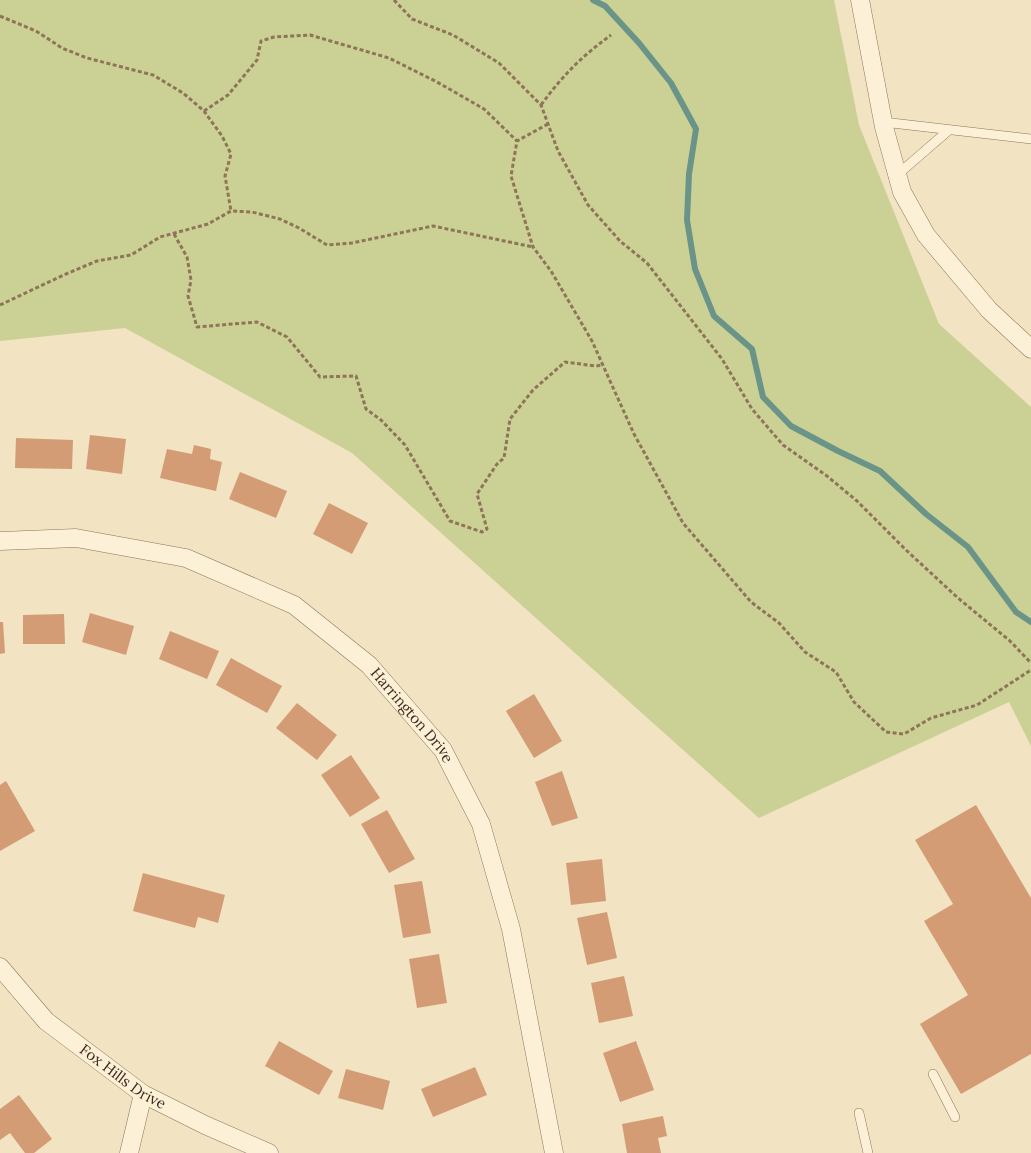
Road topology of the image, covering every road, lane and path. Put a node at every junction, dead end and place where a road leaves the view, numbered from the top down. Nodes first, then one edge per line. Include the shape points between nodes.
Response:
1 (394, 0) edge
2 (860, 0) edge
3 (0, 16) edge
4 (611, 35) dead end
5 (541, 105) junction
6 (204, 111) junction
7 (883, 122) junction
8 (548, 124) junction
9 (949, 130) junction
10 (1031, 140) edge
11 (518, 141) junction
12 (897, 175) junction
13 (231, 211) junction
14 (174, 234) junction
15 (533, 247) junction
16 (0, 305) edge
17 (1031, 349) edge
18 (602, 365) junction
19 (0, 541) edge
20 (1031, 663) edge
21 (1031, 670) edge
22 (0, 967) edge
23 (933, 1074) dead end
24 (143, 1094) junction
25 (859, 1113) dead end
26 (955, 1117) dead end
27 (129, 1153) edge
28 (269, 1153) edge
29 (554, 1153) edge
30 (868, 1153) edge

1 - 5 path via 412,19 453,35 499,63
2 - 7 street
3 - 6 path via 87,58 153,75 183,93
4 - 5 path via 586,53 560,79
5 - 8 path
6 - 11 path via 228,95 257,60 262,41 310,35 389,58 437,82 484,109
6 - 13 path via 231,154 226,176
7 - 9 lane
7 - 12 street
8 - 11 path
8 - 20 path via 558,151 588,205 620,241 647,263 722,359 752,409 783,445 857,502
9 - 10 lane
9 - 12 lane
11 - 15 path via 511,176
12 - 17 street via 902,192 926,235 989,310
13 - 14 path via 208,224
13 - 15 path via 280,219 327,245 433,226
14 - 16 path via 160,237 131,255 97,261
14 - 18 path via 187,256 188,296 197,327 257,322 287,337 320,377 356,376 366,409 405,445 450,521 482,532 488,529 477,494 504,458 510,419 533,390 565,362
15 - 18 path via 551,271
18 - 21 path via 634,434 683,522 751,602 779,623 806,652 836,672 854,702 886,732 904,734 931,718 977,705
19 - 29 street, Harrington Drive via 76,538 186,558 294,605 369,665 443,750 481,824 511,929
22 - 24 street, Fox Hills Drive via 46,1021
23 - 26 lane
24 - 27 street
24 - 28 street, Fox Hills Drive
25 - 30 lane

